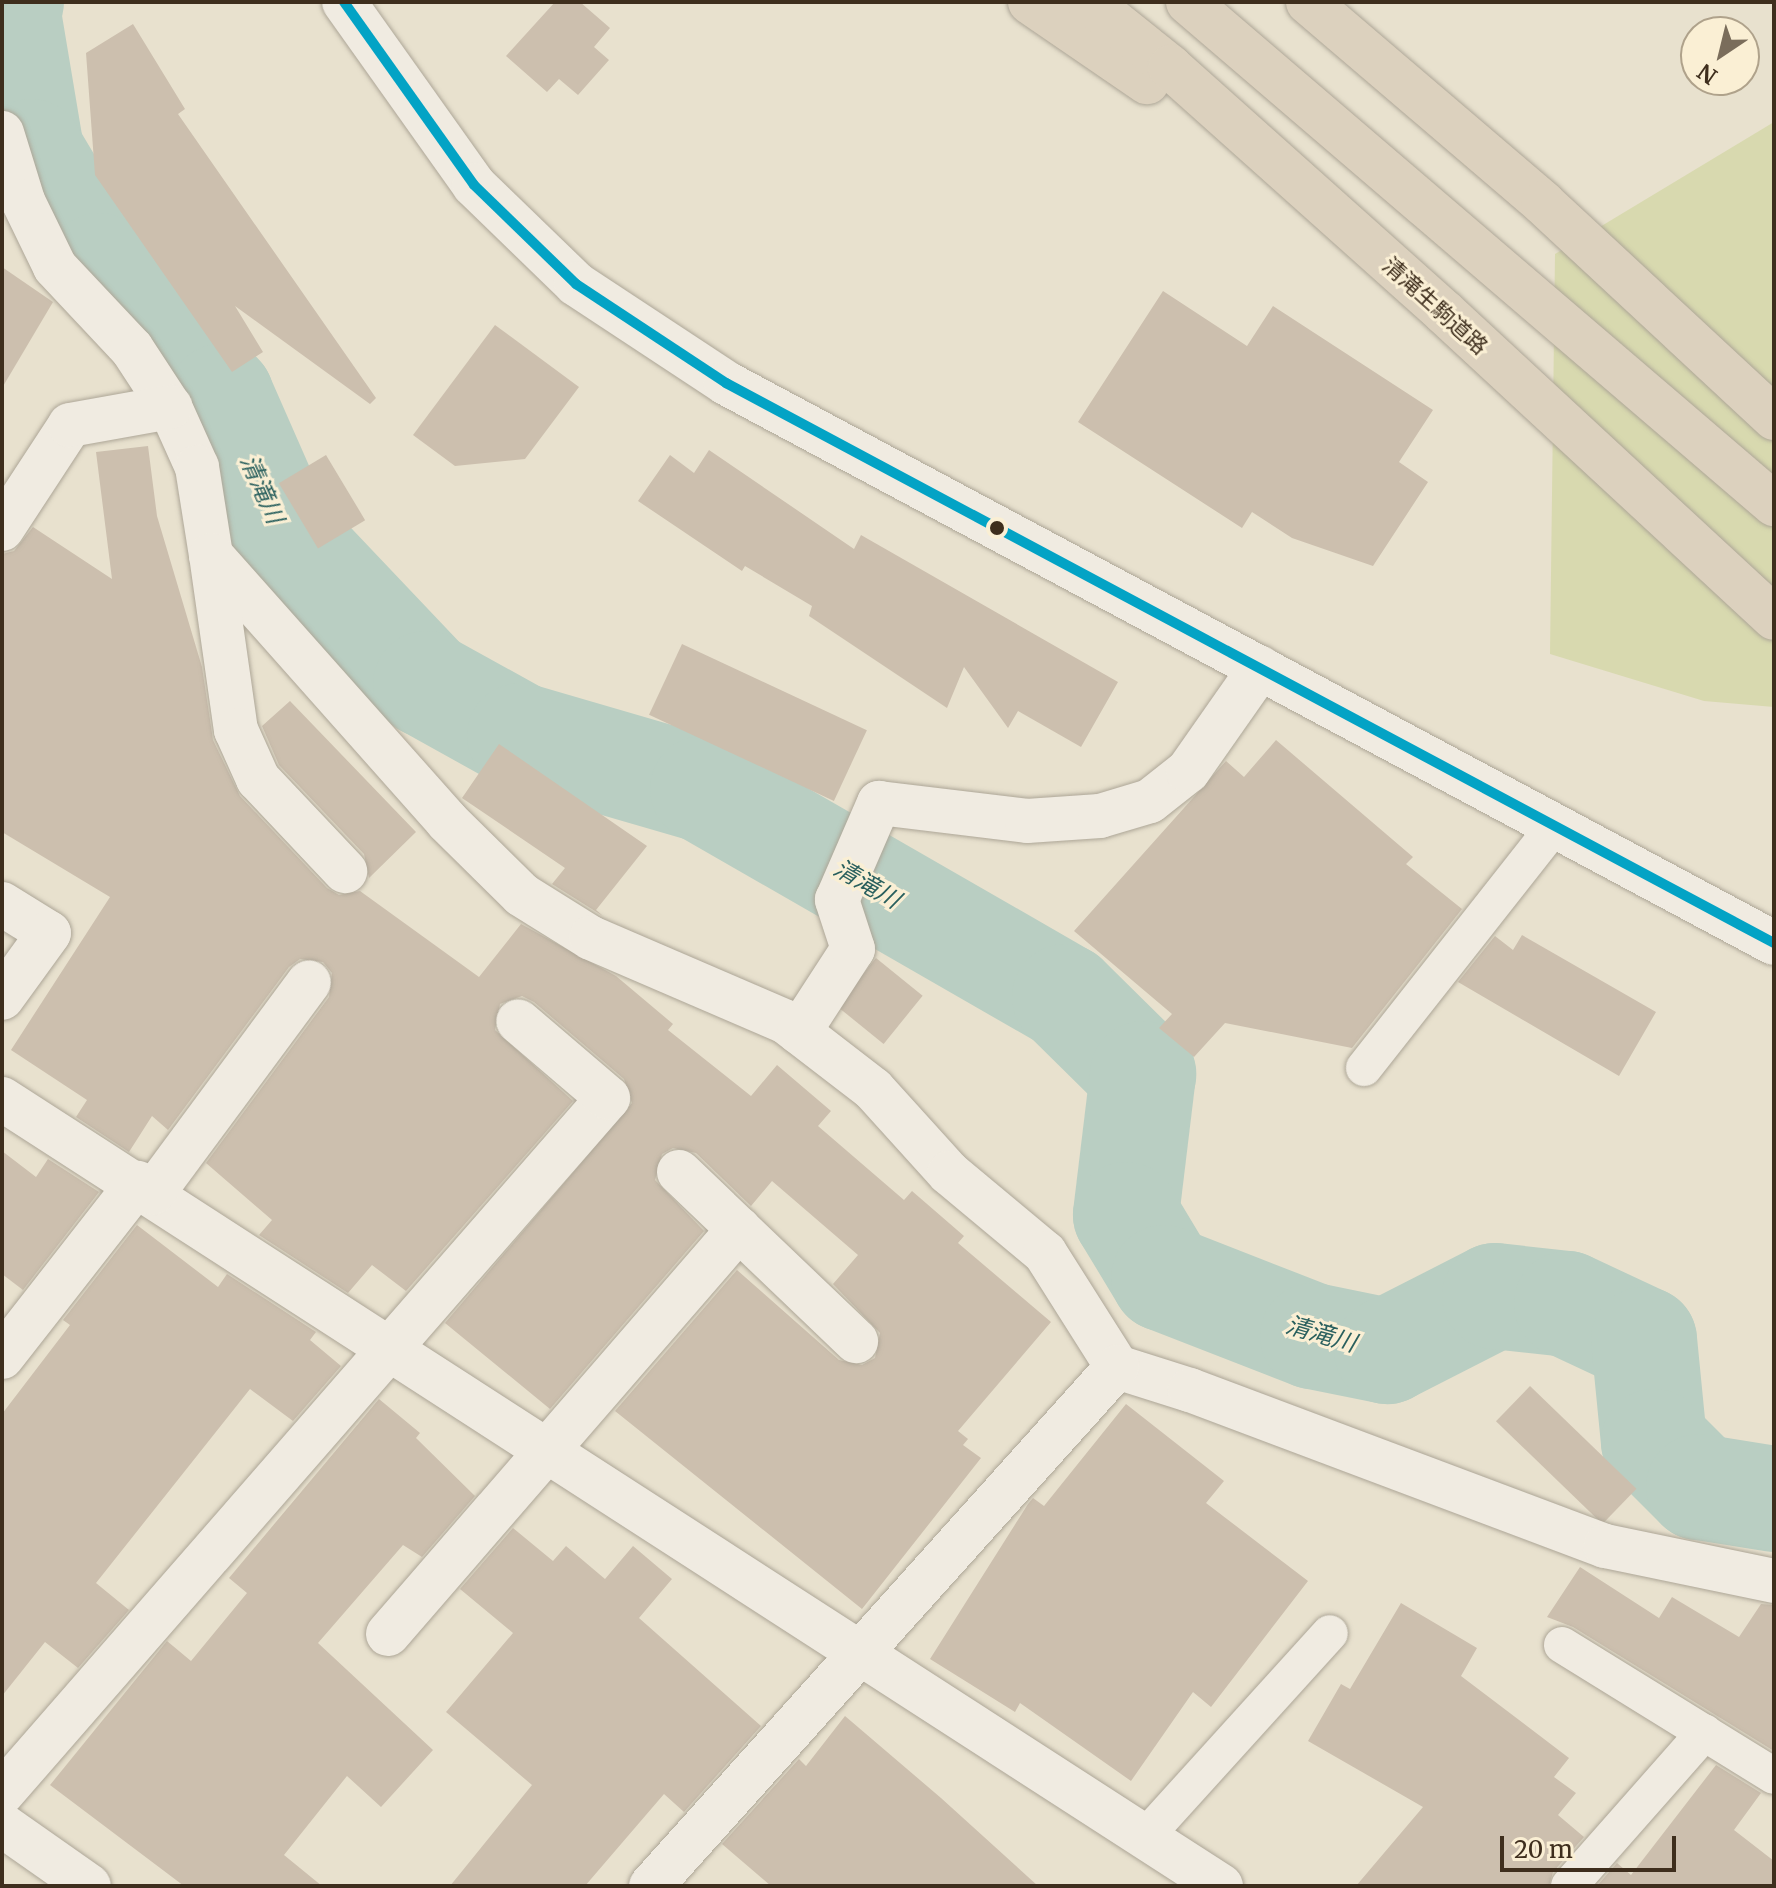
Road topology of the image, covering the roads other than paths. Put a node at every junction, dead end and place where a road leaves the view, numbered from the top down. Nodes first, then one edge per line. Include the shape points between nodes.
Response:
1 (344, 2) edge
2 (1030, 2) edge
3 (1089, 2) edge
4 (1188, 2) edge
5 (1308, 2) edge
6 (2, 133) edge
7 (1300, 188) junction
8 (170, 407) junction
9 (1774, 418) edge
10 (1774, 504) edge
11 (2, 529) edge
12 (211, 555) junction
13 (1774, 618) edge
14 (1260, 668) junction
15 (1555, 825) junction
16 (345, 871) dead end
17 (2, 904) edge
18 (1774, 943) edge
19 (309, 982) dead end
20 (2, 998) edge
21 (518, 1021) dead end
22 (799, 1032) junction
23 (1364, 1068) dead end
24 (2, 1099) edge
25 (679, 1172) dead end
26 (145, 1188) junction
27 (739, 1229) junction
28 (856, 1341) dead end
29 (388, 1347) junction
30 (2, 1357) edge
31 (1117, 1367) junction
32 (550, 1452) junction
33 (1774, 1581) edge
34 (1330, 1633) dead end
35 (388, 1634) dead end
36 (1562, 1645) dead end
37 (860, 1653) junction
38 (1705, 1732) junction
39 (1774, 1776) edge
40 (2, 1793) edge
41 (2, 1825) edge
42 (1145, 1837) junction
43 (89, 1886) edge
44 (651, 1886) edge
45 (1221, 1886) edge
46 (1569, 1886) edge

1 - 14 street via 474,185 576,284 726,383
2 - 7 highway
3 - 7 highway, 清滝生駒道路 via 1170,67
4 - 10 highway
5 - 9 highway via 1543,203
6 - 8 street via 23,201 55,267 132,349
7 - 13 highway, 清滝生駒道路 via 1444,312
8 - 11 street via 70,425
8 - 12 street via 197,467
12 - 16 street via 236,730 258,779
12 - 22 street via 447,821 522,895 591,938 688,977
14 - 15 street
14 - 22 street via 1188,771 1150,801 1100,816 1027,821 879,803 837,900 853,949
15 - 18 street
15 - 23 lane
17 - 20 street via 49,933
19 - 26 street
21 - 29 street via 608,1098
22 - 31 street via 873,1089 949,1173 1045,1253
24 - 26 street
25 - 27 street
26 - 29 street
26 - 30 street
27 - 28 street
27 - 32 street
29 - 32 street
29 - 40 street
31 - 33 street via 1605,1546
31 - 37 street
32 - 35 street
32 - 37 street
34 - 42 lane
36 - 38 lane
37 - 42 street
37 - 44 street
38 - 39 lane
38 - 46 lane
41 - 43 street
42 - 45 street

